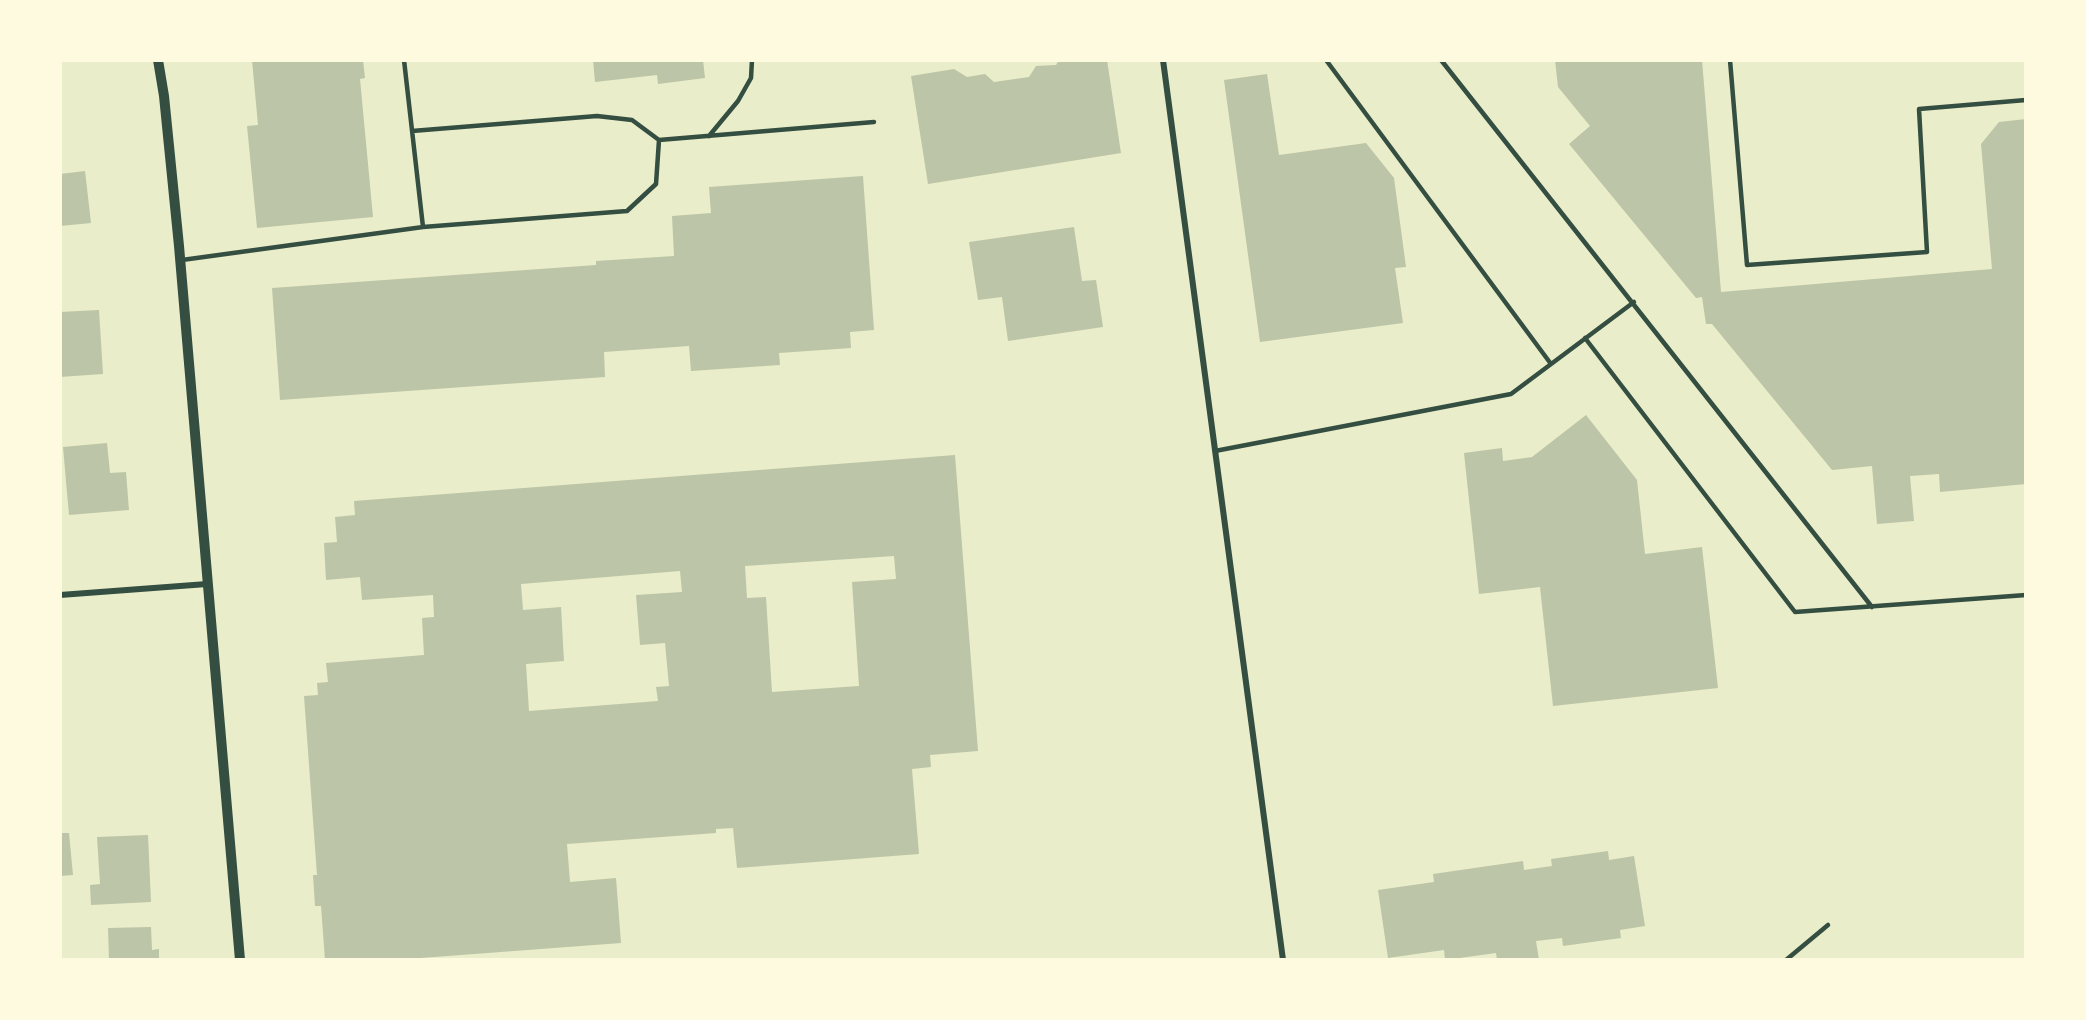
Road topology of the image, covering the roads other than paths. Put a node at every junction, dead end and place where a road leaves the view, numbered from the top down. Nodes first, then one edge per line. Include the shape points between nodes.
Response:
1 (158, 60) edge
2 (404, 60) edge
3 (752, 60) edge
4 (1163, 60) edge
5 (1326, 60) edge
6 (1441, 60) edge
7 (1730, 60) edge
8 (2026, 100) edge
9 (874, 122) dead end
10 (412, 131) junction
11 (709, 136) junction
12 (659, 140) junction
13 (423, 227) junction
14 (181, 260) junction
15 (1634, 302) junction
16 (1585, 339) junction
17 (1551, 364) junction
18 (1215, 451) junction
19 (207, 584) junction
20 (60, 595) edge
21 (2026, 595) edge
22 (1872, 607) junction
23 (1828, 925) dead end
24 (240, 960) edge
25 (1283, 960) edge
26 (1786, 960) edge

1 - 14 street
2 - 10 lane
3 - 11 lane via 751,78 738,101
4 - 18 street
5 - 17 lane
6 - 15 lane
7 - 8 lane via 1747,265 1927,252 1919,109
9 - 11 lane
10 - 12 lane via 597,116 632,120
10 - 13 lane
11 - 12 lane
12 - 13 lane via 656,184 627,212
13 - 14 lane
14 - 19 street
15 - 16 lane
15 - 22 lane
16 - 17 lane
16 - 22 lane via 1795,612
17 - 18 lane via 1511,394
18 - 25 street
19 - 20 street
19 - 24 street
21 - 22 lane
23 - 26 lane

